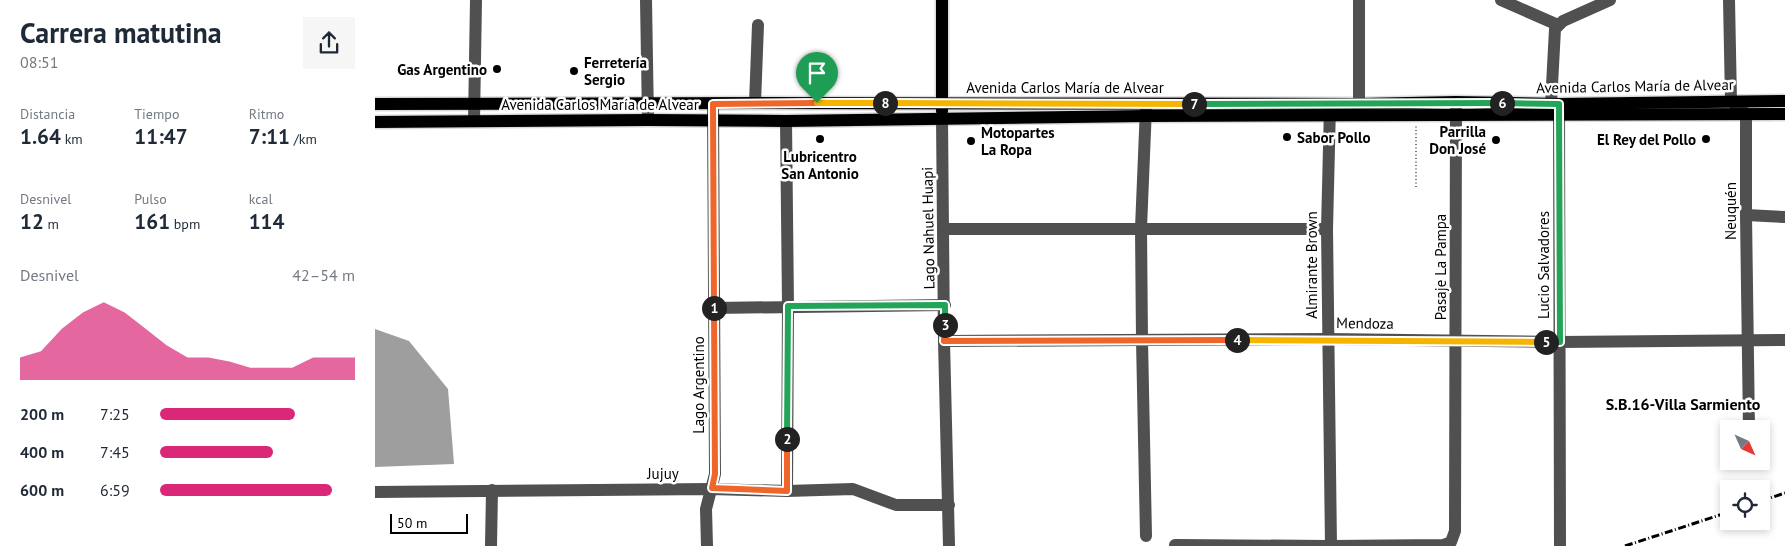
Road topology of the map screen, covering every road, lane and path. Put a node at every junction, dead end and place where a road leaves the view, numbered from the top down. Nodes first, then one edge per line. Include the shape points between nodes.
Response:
1 (476, 0) edge
2 (646, 0) edge
3 (942, 0) edge
4 (1359, 0) edge
5 (1501, 0) edge
6 (1610, 0) edge
7 (1729, 0) edge
8 (758, 24) dead end
9 (1558, 25) junction
10 (1785, 101) edge
11 (1731, 102) junction
12 (647, 103) junction
13 (755, 103) junction
14 (942, 103) junction
15 (375, 104) edge
16 (475, 104) junction
17 (713, 104) junction
18 (1359, 104) junction
19 (1556, 108) junction
20 (1330, 109) junction
21 (1456, 109) junction
22 (1146, 110) junction
23 (1747, 114) junction
24 (1785, 114) edge
25 (1416, 115) junction
26 (942, 118) junction
27 (648, 120) junction
28 (713, 120) junction
29 (474, 121) junction
30 (785, 121) junction
31 (375, 122) edge
32 (1416, 187) dead end
33 (1746, 215) junction
34 (1785, 217) edge
35 (1141, 228) junction
36 (944, 229) junction
37 (1327, 229) junction
38 (945, 305) junction
39 (788, 306) junction
40 (714, 308) junction
41 (1328, 339) junction
42 (1142, 340) junction
43 (1747, 340) junction
44 (1785, 340) edge
45 (944, 341) junction
46 (1456, 341) junction
47 (1560, 342) junction
48 (1749, 420) edge
49 (712, 488) junction
50 (492, 490) junction
51 (787, 491) junction
52 (375, 492) edge
53 (949, 506) junction
54 (1147, 536) dead end
55 (1443, 545) edge
56 (491, 546) edge
57 (707, 546) edge
58 (949, 546) edge
59 (1175, 546) edge
60 (1330, 546) edge
61 (1561, 546) edge

1 - 16 street
2 - 12 street
3 - 14 main road, Lago Nahuel Huapi
4 - 18 street
5 - 9 street
6 - 9 street
7 - 11 street
8 - 13 street
9 - 19 street, Lucio Salvadores via 1555,29
10 - 11 main road, Avenida Carlos María de Alvear
11 - 19 main road, Avenida Carlos María de Alvear
11 - 23 street
12 - 16 main road, Avenida Carlos María de Alvear
12 - 17 main road, Avenida Carlos María de Alvear
12 - 27 street
13 - 14 main road, Avenida Carlos María de Alvear
13 - 17 main road, Avenida Carlos María de Alvear
14 - 22 main road, Avenida Carlos María de Alvear
14 - 26 main road, Lago Nahuel Huapi
15 - 16 main road, Avenida Carlos María de Alvear
16 - 29 street
17 - 28 street, Lago Argentino
18 - 20 main road, Avenida Carlos María de Alvear
18 - 21 main road, Avenida Carlos María de Alvear
19 - 21 main road, Avenida Carlos María de Alvear
19 - 23 main road, Avenida Carlos María de Alvear
19 - 47 street, Lucio Salvadores
20 - 22 main road, Avenida Carlos María de Alvear
20 - 25 main road, Avenida Carlos María de Alvear
20 - 37 street, Almirante Brown
21 - 25 main road, Avenida Carlos María de Alvear
21 - 46 street, Pasaje La Pampa
22 - 26 main road, Avenida Carlos María de Alvear
22 - 35 street
23 - 24 main road, Avenida Carlos María de Alvear
23 - 33 street, Neuquén
25 - 32 path
26 - 30 main road, Avenida Carlos María de Alvear
26 - 36 street, Lago Nahuel Huapi
27 - 28 main road, Avenida Carlos María de Alvear
27 - 29 main road, Avenida Carlos María de Alvear
28 - 30 main road, Avenida Carlos María de Alvear
28 - 40 street, Lago Argentino
29 - 31 main road, Avenida Carlos María de Alvear
30 - 39 street
33 - 34 street
33 - 43 street, Neuquén
35 - 36 street
35 - 37 street
35 - 42 street
36 - 38 street, Lago Nahuel Huapi
37 - 41 street, Almirante Brown
38 - 39 street
38 - 45 street, Lago Nahuel Huapi
39 - 40 street
39 - 51 street
40 - 49 street, Lago Argentino via 715,474
41 - 42 street, Mendoza
41 - 46 street, Mendoza
41 - 60 street, Almirante Brown
42 - 45 street, Mendoza
42 - 54 street
43 - 44 street, Mendoza
43 - 47 street, Mendoza
43 - 48 street, Neuquén
45 - 53 street, Lago Nahuel Huapi
46 - 47 street, Mendoza
46 - 55 street, Pasaje La Pampa via 1455,531 1451,542
47 - 61 street, Lucio Salvadores
49 - 50 street, Jujuy
49 - 51 street, Jujuy
49 - 57 street, Lago Argentino via 707,509
50 - 52 street, Jujuy
50 - 56 street
51 - 53 street, Jujuy via 853,489 896,505
53 - 58 street, Lago Nahuel Huapi
55 - 60 street
59 - 60 street

